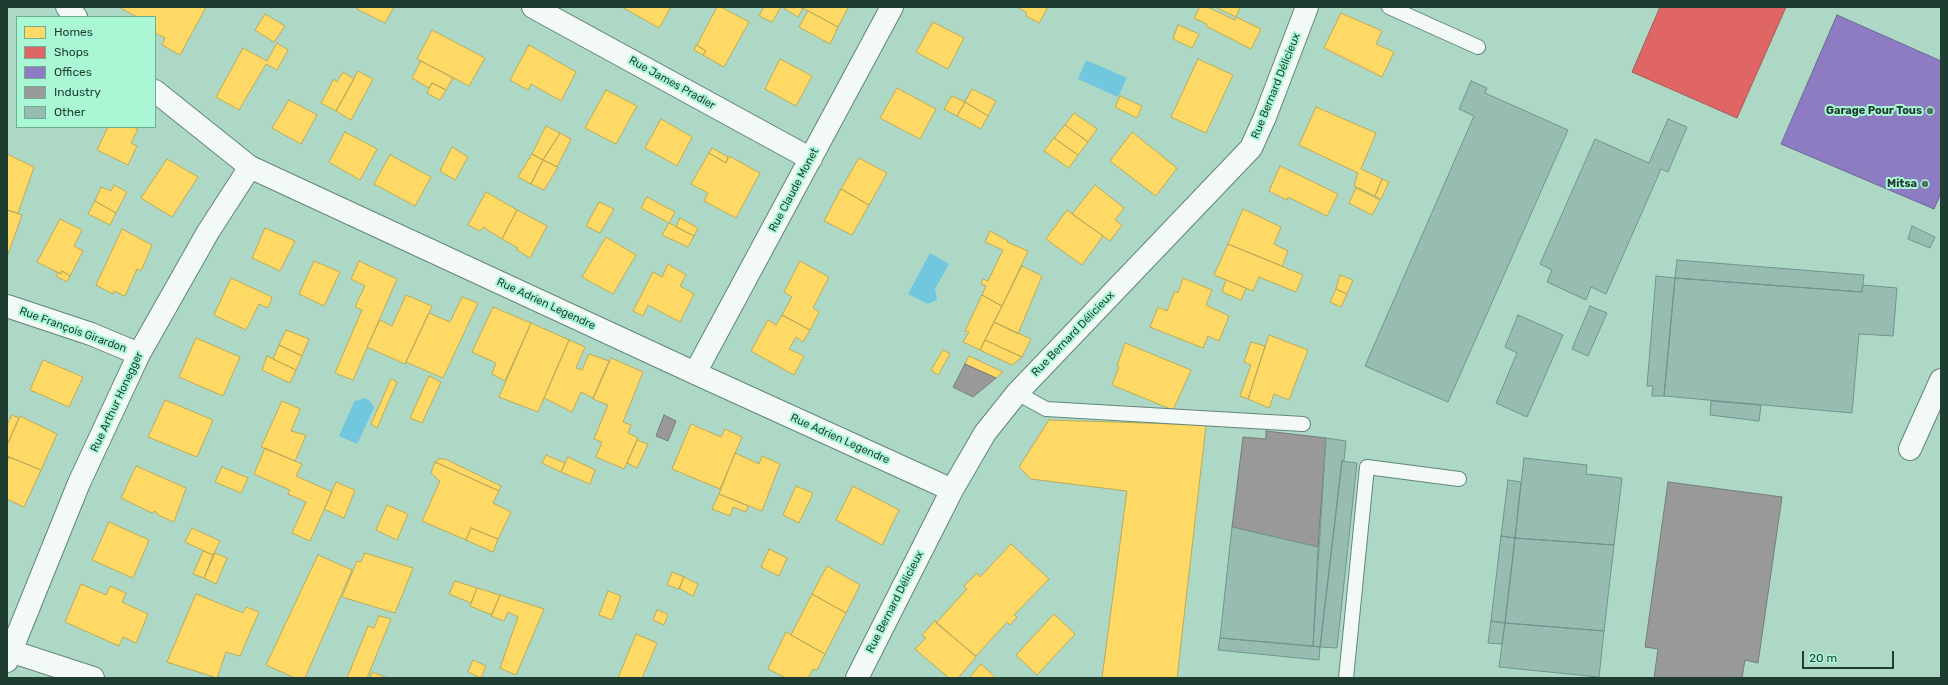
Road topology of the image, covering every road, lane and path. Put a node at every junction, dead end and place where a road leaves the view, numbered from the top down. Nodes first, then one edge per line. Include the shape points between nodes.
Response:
1 (67, 7) edge
2 (533, 7) edge
3 (892, 7) edge
4 (1307, 7) edge
5 (1389, 7) edge
6 (75, 16) edge
7 (1478, 47) dead end
8 (156, 92) edge
9 (811, 159) junction
10 (250, 167) junction
11 (7, 306) edge
12 (139, 354) junction
13 (694, 374) junction
14 (1941, 380) edge
15 (1017, 393) junction
16 (1304, 424) dead end
17 (1910, 449) dead end
18 (1459, 479) dead end
19 (952, 490) junction
20 (8, 654) edge
21 (93, 678) edge
22 (857, 678) edge
23 (1346, 678) edge

1 - 6 street
2 - 9 street, Rue James Pradier
3 - 9 street, Rue Claude Monet
4 - 15 street, Rue Bernard Délicieux via 1266,117 1251,148
5 - 7 lane
8 - 10 street, Rue Adrien Legendre
9 - 13 street, Rue Claude Monet
10 - 12 street, Rue Arthur Honegger via 208,232
10 - 13 street, Rue Adrien Legendre
11 - 12 street, Rue François Girardon via 91,334
12 - 20 street, Rue Arthur Honegger via 79,483
13 - 19 street, Rue Adrien Legendre
14 - 17 street
15 - 16 lane via 1046,408
15 - 19 street, Rue Bernard Délicieux via 986,433
18 - 23 lane via 1368,466
19 - 22 street, Rue Bernard Délicieux
20 - 21 street

